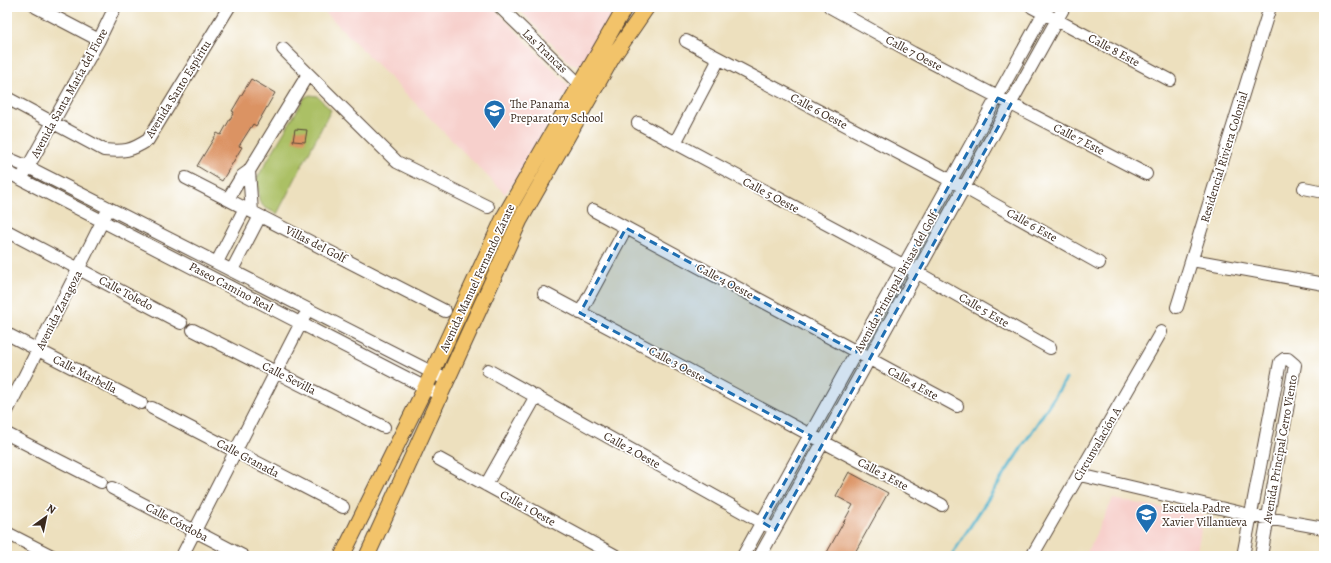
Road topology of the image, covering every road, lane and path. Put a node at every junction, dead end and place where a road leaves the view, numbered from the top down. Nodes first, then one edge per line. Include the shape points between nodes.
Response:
1 (36, 7) edge
2 (115, 7) edge
3 (228, 7) edge
4 (500, 7) edge
5 (625, 7) edge
6 (647, 7) edge
7 (830, 7) edge
8 (1032, 7) edge
9 (1064, 7) edge
10 (1270, 7) edge
11 (1045, 10) edge
12 (1057, 20) junction
13 (99, 40) junction
14 (686, 41) dead end
15 (283, 48) dead end
16 (719, 59) junction
17 (308, 74) junction
18 (1170, 80) dead end
19 (580, 85) junction
20 (594, 92) junction
21 (7, 98) edge
22 (998, 98) junction
23 (1011, 104) junction
24 (638, 123) dead end
25 (52, 124) junction
26 (675, 143) junction
27 (7, 158) edge
28 (28, 167) junction
29 (249, 171) junction
30 (7, 172) edge
31 (1146, 174) dead end
32 (22, 178) junction
33 (186, 178) dead end
34 (951, 182) junction
35 (964, 188) junction
36 (1304, 188) dead end
37 (1324, 192) edge
38 (228, 199) junction
39 (488, 207) dead end
40 (110, 208) junction
41 (593, 210) dead end
42 (252, 212) junction
43 (103, 221) junction
44 (626, 228) junction
45 (7, 231) edge
46 (1192, 260) junction
47 (217, 262) junction
48 (1099, 262) dead end
49 (904, 266) junction
50 (80, 269) junction
51 (232, 270) junction
52 (918, 273) junction
53 (1324, 284) edge
54 (544, 293) dead end
55 (1178, 306) dead end
56 (308, 308) junction
57 (445, 311) dead end
58 (580, 312) junction
59 (181, 323) dead end
60 (301, 324) junction
61 (193, 330) dead end
62 (1162, 332) dead end
63 (7, 334) edge
64 (1050, 348) dead end
65 (38, 350) junction
66 (856, 352) junction
67 (870, 359) junction
68 (488, 370) dead end
69 (276, 372) junction
70 (432, 372) junction
71 (447, 380) junction
72 (425, 388) junction
73 (440, 395) junction
74 (536, 396) junction
75 (141, 403) dead end
76 (957, 406) dead end
77 (152, 408) dead end
78 (7, 410) edge
79 (384, 427) dead end
80 (7, 434) edge
81 (811, 436) junction
82 (824, 442) junction
83 (235, 451) junction
84 (439, 459) dead end
85 (1080, 475) junction
86 (486, 485) junction
87 (942, 505) dead end
88 (343, 507) dead end
89 (1250, 515) junction
90 (1268, 518) junction
91 (762, 522) junction
92 (1324, 528) edge
93 (775, 530) junction
94 (194, 531) junction
95 (7, 533) edge
96 (52, 556) edge
97 (182, 556) edge
98 (243, 556) edge
99 (342, 556) edge
100 (367, 556) edge
101 (616, 556) edge
102 (743, 556) edge
103 (760, 556) edge
104 (1032, 556) edge
105 (1243, 556) edge
106 (1261, 556) edge

1 - 13 street
2 - 13 street, Avenida Santa María del Fiore
3 - 25 street, Avenida Santo Espíritu via 148,140 135,149 121,152 104,150
4 - 19 street, Las Trancas
5 - 19 main road, Avenida Manuel Fernando Zárate
6 - 20 main road, Avenida Manuel Fernando Zárate via 612,58
7 - 22 street, Calle 7 Oeste
8 - 11 street, Calle 8 Este
9 - 12 street, Avenida Principal Brisas del Golf
10 - 46 street, Residencial Riviera Colonial
11 - 12 street, Calle 8 Este
11 - 22 street, Avenida Principal Brisas del Golf
12 - 18 street, Calle 8 Este
12 - 23 street, Avenida Principal Brisas del Golf
13 - 25 street, Avenida Santa María del Fiore
14 - 16 street, Calle 6 Oeste
15 - 17 street
16 - 26 street
16 - 34 street, Calle 6 Oeste
17 - 29 street
17 - 39 street via 397,162
19 - 20 street, Las Trancas
19 - 70 main road, Avenida Manuel Fernando Zárate via 505,215
20 - 71 main road, Avenida Manuel Fernando Zárate via 520,220
21 - 25 street, Avenida Santo Espíritu
22 - 23 street, Calle 7 Oeste
22 - 34 street, Avenida Principal Brisas del Golf
23 - 31 street, Calle 7 Este
23 - 35 street, Avenida Principal Brisas del Golf
24 - 26 street, Calle 5 Oeste
25 - 28 street, Avenida Santa María del Fiore
26 - 49 street, Calle 5 Oeste
27 - 28 street, Paseo Camino Real
28 - 32 street, Avenida Santa María del Fiore
28 - 40 street, Paseo Camino Real
29 - 38 street via 242,176
29 - 42 street
30 - 32 street, Paseo Camino Real
32 - 43 street, Paseo Camino Real
33 - 38 street, Villas del Golf
34 - 35 street, Calle 6 Oeste
34 - 49 street, Avenida Principal Brisas del Golf
35 - 48 street, Calle 6 Este
35 - 52 street, Avenida Principal Brisas del Golf
36 - 37 street
38 - 42 street, Villas del Golf
40 - 43 street, Avenida Zaragoza
40 - 47 street, Paseo Camino Real
41 - 44 street, Calle 4 Oeste
42 - 47 street
42 - 51 street
42 - 57 street, Villas del Golf
43 - 50 street, Avenida Zaragoza
43 - 60 street, Paseo Camino Real
44 - 58 street
44 - 66 street, Calle 4 Oeste
45 - 50 street, Calle Toledo
46 - 53 street
46 - 55 street, Residencial Riviera Colonial
47 - 51 street, Paseo Camino Real
49 - 52 street, Calle 5 Oeste
49 - 66 street, Avenida Principal Brisas del Golf
50 - 59 street, Calle Toledo
50 - 65 street, Avenida Zaragoza
51 - 56 street, Paseo Camino Real
52 - 64 street, Calle 5 Este
52 - 67 street, Avenida Principal Brisas del Golf
54 - 58 street, Calle 3 Oeste
56 - 60 street
56 - 70 street, Paseo Camino Real
58 - 81 street, Calle 3 Oeste
60 - 69 street
60 - 72 street, Paseo Camino Real
61 - 69 street, Calle Sevilla
62 - 85 street, Circunvalación A
63 - 65 street, Calle Marbella
65 - 75 street, Calle Marbella
65 - 78 street, Avenida Zaragoza
66 - 67 street, Calle 4 Oeste
66 - 81 street, Avenida Principal Brisas del Golf
67 - 76 street, Calle 4 Este
67 - 82 street, Avenida Principal Brisas del Golf
68 - 74 street, Calle 2 Oeste
69 - 79 street, Calle Sevilla
69 - 83 street
70 - 71 street, Paseo Camino Real
70 - 72 main road, Avenida Manuel Fernando Zárate
71 - 73 main road, Avenida Manuel Fernando Zárate
72 - 73 street, Paseo Camino Real
72 - 99 main road, Avenida Manuel Fernando Zárate
73 - 100 main road, Avenida Manuel Fernando Zárate
74 - 86 street
74 - 91 street, Calle 2 Oeste
77 - 83 street, Calle Granada
80 - 94 street, Calle Córdoba
81 - 82 street, Calle 3 Oeste
81 - 91 street, Avenida Principal Brisas del Golf
82 - 87 street, Calle 3 Este
82 - 93 street, Avenida Principal Brisas del Golf
83 - 88 street, Calle Granada
83 - 94 street
84 - 86 street, Calle 1 Oeste
85 - 89 street
85 - 104 street, Circunvalación A
86 - 101 street, Calle 1 Oeste
89 - 90 street
89 - 90 street, Avenida Principal Cerro Viento via 1280,362 1288,359 1294,365
89 - 105 street, Avenida Principal Cerro Viento
90 - 92 street
90 - 106 street, Avenida Principal Cerro Viento
91 - 93 street, Calle 2 Oeste
91 - 102 street, Avenida Principal Brisas del Golf
93 - 103 street, Avenida Principal Brisas del Golf
94 - 97 street
94 - 98 street, Calle Córdoba
95 - 96 street

